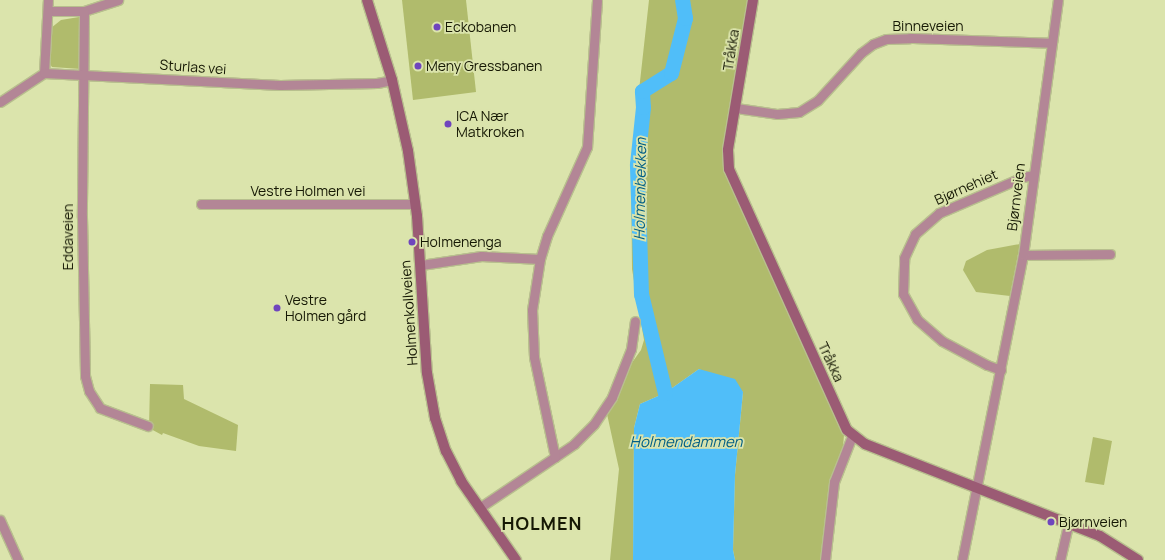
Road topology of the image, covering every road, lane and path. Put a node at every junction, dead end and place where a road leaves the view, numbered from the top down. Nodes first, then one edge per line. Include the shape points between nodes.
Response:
1 (48, 0) edge
2 (118, 0) edge
3 (367, 0) edge
4 (596, 0) edge
5 (753, 0) edge
6 (1058, 0) edge
7 (48, 11) junction
8 (84, 11) junction
9 (1052, 43) junction
10 (44, 73) junction
11 (84, 74) junction
12 (392, 80) junction
13 (0, 102) edge
14 (736, 108) junction
15 (1033, 175) junction
16 (201, 204) dead end
17 (415, 204) junction
18 (1110, 254) dead end
19 (1023, 255) junction
20 (540, 259) junction
21 (420, 265) junction
22 (635, 321) dead end
23 (1001, 370) junction
24 (148, 426) dead end
25 (850, 433) junction
26 (555, 457) junction
27 (978, 488) junction
28 (479, 508) junction
29 (0, 520) edge
30 (1068, 524) junction
31 (18, 560) edge
32 (516, 560) edge
33 (825, 560) edge
34 (962, 560) edge
35 (1060, 560) edge
36 (1138, 560) edge

1 - 7 street
2 - 8 street
3 - 12 street, Holmenkollveien
4 - 20 street via 587,147 550,228
5 - 14 street, Tråkka
6 - 9 street, Bjørnveien
7 - 8 street
7 - 10 street
8 - 11 street, Eddaveien
9 - 14 street, Binneveien via 886,39 861,53 818,100 799,112 777,114
9 - 15 street, Bjørnveien
10 - 11 street, Sturlas vei
10 - 13 street
11 - 12 street, Sturlas vei via 280,85 377,83
11 - 24 street, Eddaveien via 82,217 85,376 89,391 100,408
12 - 17 street, Holmenkollveien via 408,151
14 - 25 street, Tråkka via 728,150 730,175
15 - 19 street, Bjørnveien
15 - 23 street, Bjørnehiet via 939,213 915,234 904,258 903,294 917,319 942,340 987,366
16 - 17 street, Vestre Holmen vei
17 - 21 street, Holmenkollveien
18 - 19 street
19 - 23 street, Bjørnveien
20 - 21 street via 480,256
20 - 26 street via 532,310 533,348
21 - 28 street, Holmenkollveien via 426,362 435,418 452,464
22 - 26 street via 631,349 612,397 594,424 574,444
23 - 27 street, Bjørnveien
25 - 27 street via 865,444
25 - 33 street via 834,482
26 - 28 street
27 - 30 street
27 - 34 street, Bjørnveien
28 - 32 street, Holmenkollveien
29 - 31 street
30 - 35 street
30 - 36 street via 1112,542

